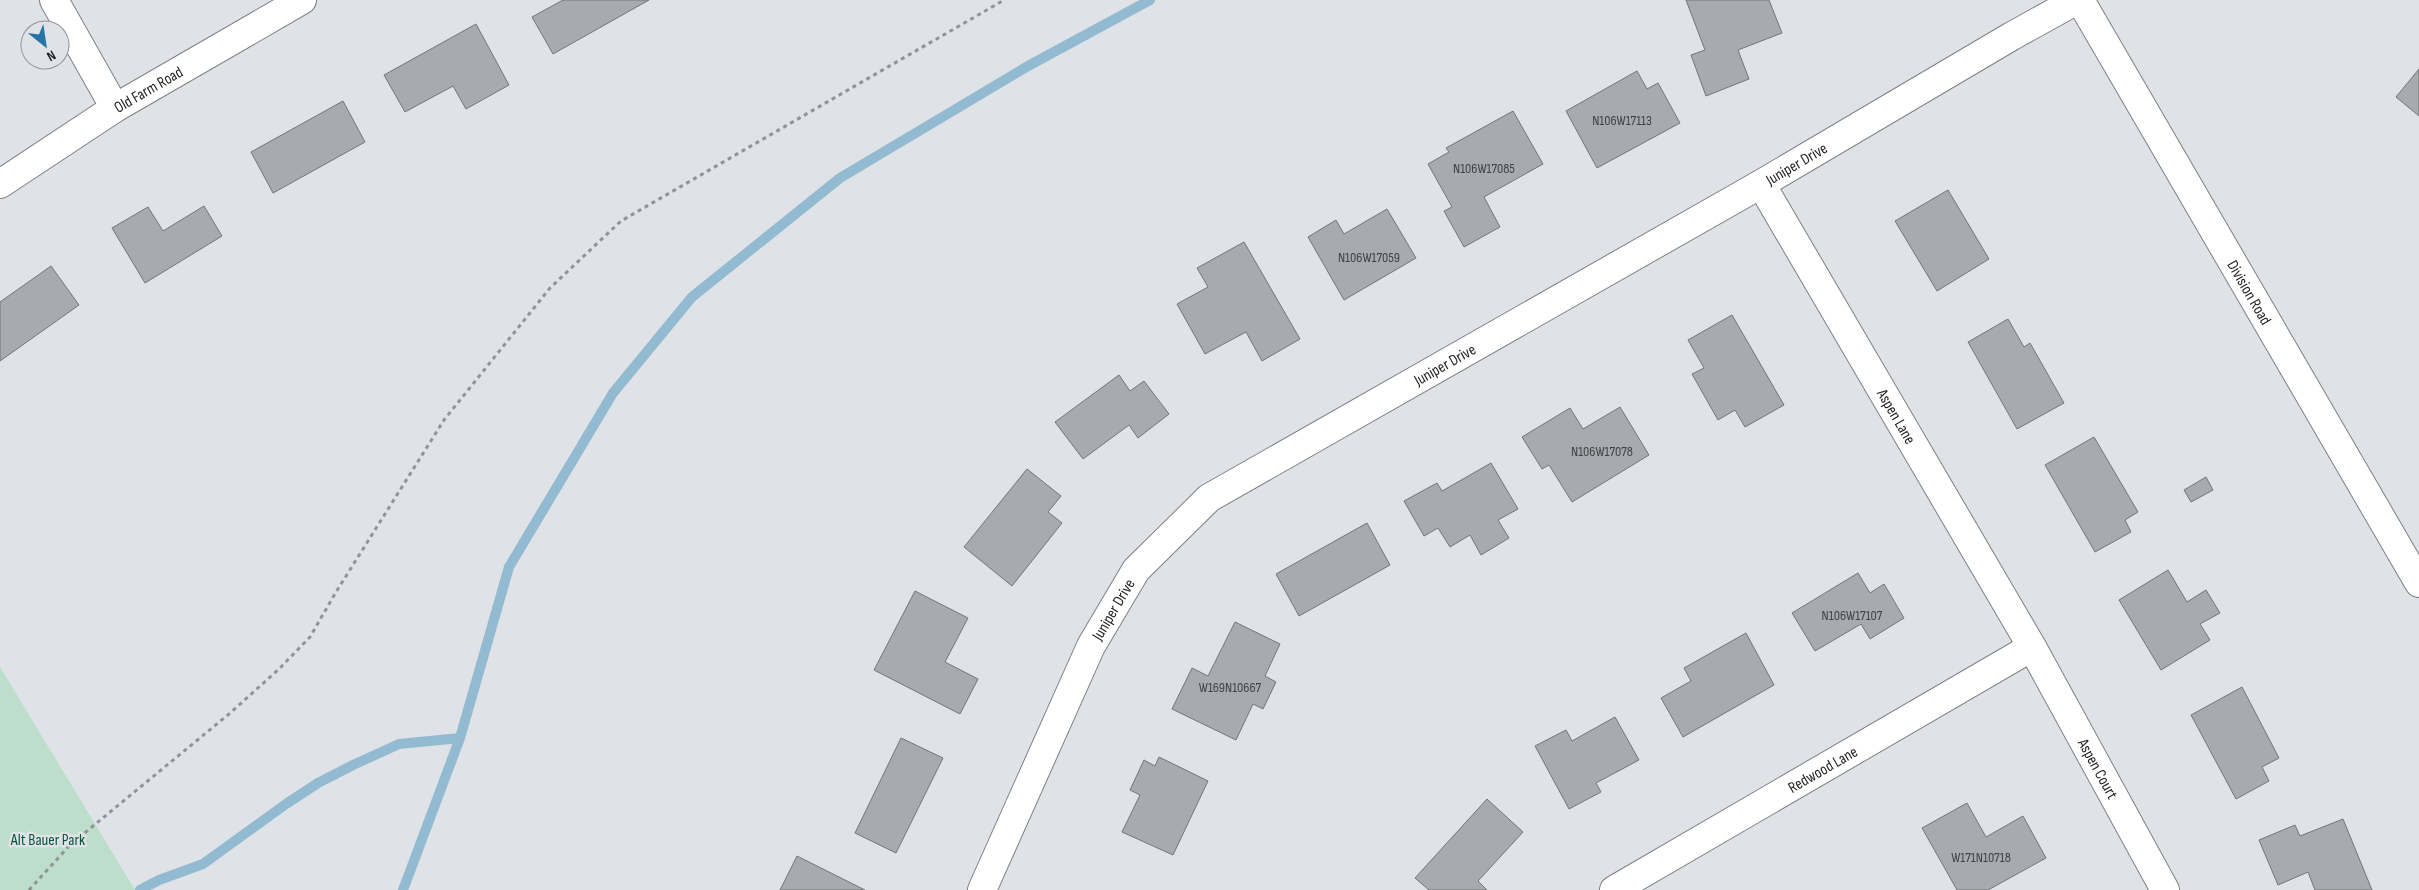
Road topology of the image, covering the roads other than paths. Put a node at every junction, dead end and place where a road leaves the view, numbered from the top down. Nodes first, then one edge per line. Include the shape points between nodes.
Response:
1 (54, 0) edge
2 (302, 0) edge
3 (2079, 0) edge
4 (115, 108) junction
5 (0, 184) edge
6 (1761, 184) junction
7 (2419, 583) edge
8 (2032, 647) junction
9 (982, 890) edge
10 (1614, 890) edge
11 (2165, 890) edge

1 - 4 street
2 - 4 street, Old Farm Road
3 - 6 street, Juniper Drive
3 - 7 street, Division Road
4 - 5 street, Old Farm Road
6 - 8 street, Aspen Lane
6 - 9 street, Juniper Drive via 1209,498 1136,570 1096,638
8 - 10 street, Redwood Lane
8 - 11 street, Aspen Court

